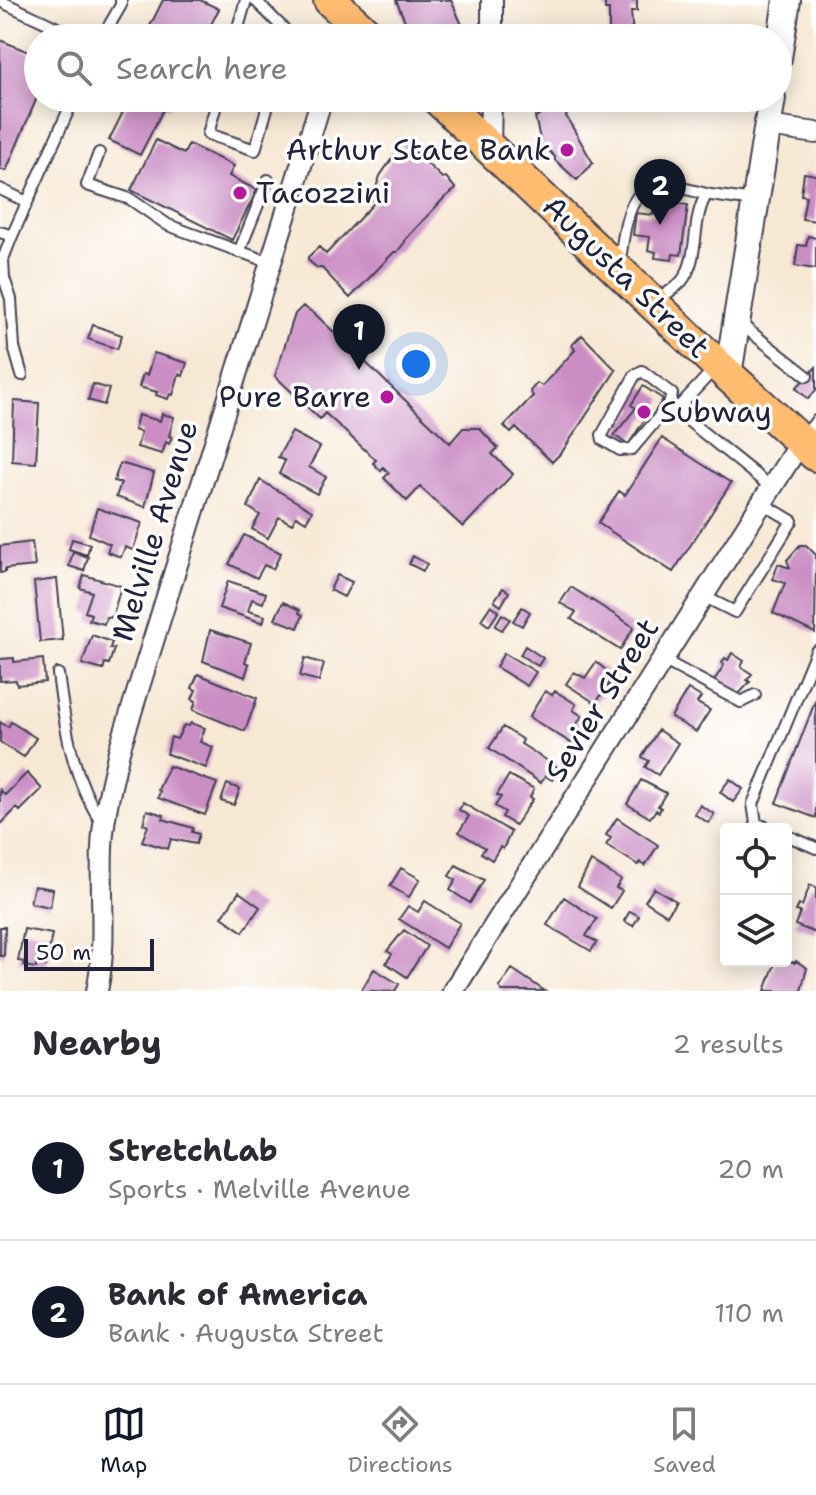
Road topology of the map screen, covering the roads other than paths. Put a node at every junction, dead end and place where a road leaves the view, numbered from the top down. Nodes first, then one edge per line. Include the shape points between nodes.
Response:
1 (27, 0) edge
2 (121, 0) edge
3 (246, 0) edge
4 (255, 0) edge
5 (492, 0) edge
6 (787, 0) edge
7 (0, 1) edge
8 (23, 11) junction
9 (50, 24) edge
10 (110, 24) edge
11 (239, 24) edge
12 (279, 24) edge
13 (492, 24) edge
14 (783, 24) edge
15 (68, 112) edge
16 (214, 112) edge
17 (266, 112) edge
18 (318, 112) edge
19 (452, 112) edge
20 (491, 112) edge
21 (770, 112) edge
22 (768, 126) junction
23 (816, 133) edge
24 (490, 146) junction
25 (99, 153) dead end
26 (268, 180) dead end
27 (0, 189) edge
28 (707, 194) junction
29 (27, 202) junction
30 (756, 202) junction
31 (0, 232) edge
32 (12, 236) junction
33 (239, 252) junction
34 (271, 263) junction
35 (618, 270) junction
36 (654, 304) junction
37 (737, 321) junction
38 (723, 370) junction
39 (22, 375) dead end
40 (807, 376) dead end
41 (672, 408) junction
42 (811, 439) edge
43 (767, 496) junction
44 (703, 596) junction
45 (816, 651) edge
46 (663, 660) junction
47 (58, 674) dead end
48 (755, 695) dead end
49 (756, 823) edge
50 (104, 825) junction
51 (792, 838) edge
52 (816, 848) edge
53 (97, 991) edge
54 (453, 991) edge

1 - 8 lane
2 - 10 lane
3 - 11 lane
4 - 12 lane
5 - 13 street
6 - 14 street
7 - 8 lane
8 - 9 lane
15 - 29 lane
16 - 17 lane via 208,134 255,150
18 - 34 street, Melville Avenue
19 - 24 main road, Augusta Street
20 - 24 street
21 - 22 street
22 - 23 street
22 - 30 street
24 - 35 main road, Augusta Street
25 - 33 lane via 87,185 130,199 168,225
26 - 33 lane
27 - 29 lane
28 - 30 lane
28 - 35 lane via 662,185 644,190 630,215
28 - 36 lane via 682,281
29 - 32 lane
30 - 37 street
31 - 32 lane
32 - 39 lane via 3,259 4,278
33 - 34 lane
34 - 50 street, Melville Avenue via 119,751
35 - 36 main road, Augusta Street
36 - 38 main road, Augusta Street
37 - 38 street
37 - 40 lane
38 - 41 lane
38 - 42 main road, Augusta Street
41 - 41 lane via 672,394 642,371 635,375 603,440 620,450 632,449
41 - 43 lane
42 - 43 street, Sevier Street
43 - 44 street, Sevier Street
43 - 44 lane via 792,521 735,612
44 - 46 street, Sevier Street
45 - 49 lane via 753,804
46 - 48 lane via 741,702
46 - 54 street, Sevier Street
47 - 50 lane via 66,735 87,800
50 - 53 street, Melville Avenue
51 - 52 lane

